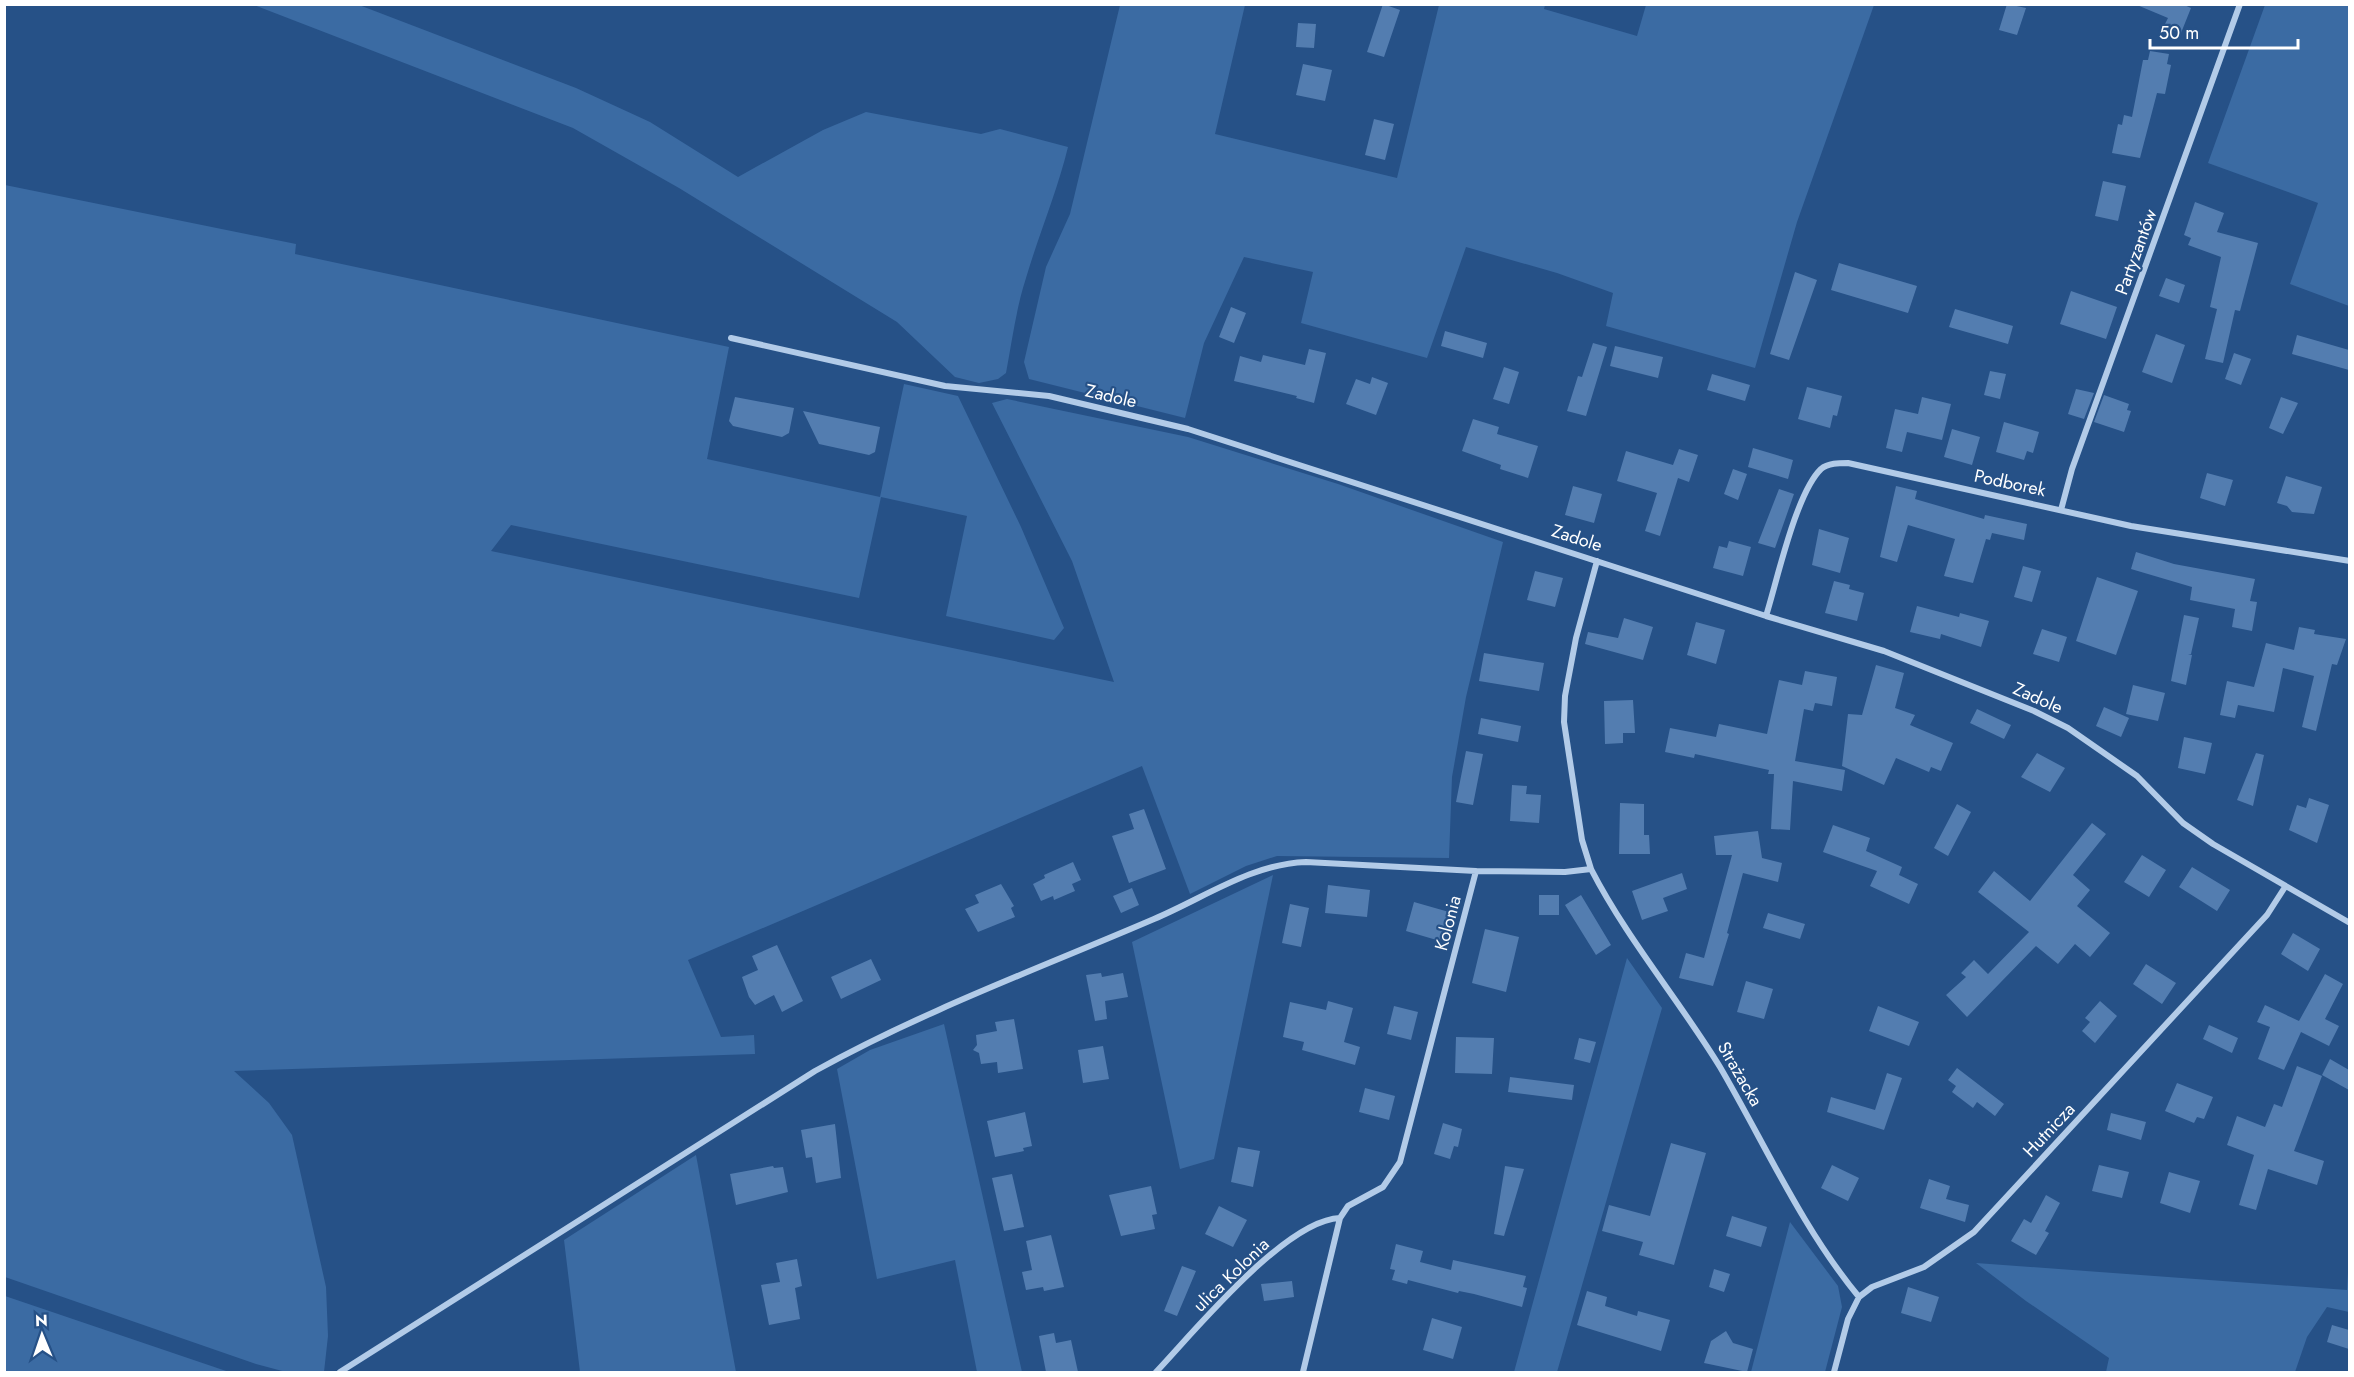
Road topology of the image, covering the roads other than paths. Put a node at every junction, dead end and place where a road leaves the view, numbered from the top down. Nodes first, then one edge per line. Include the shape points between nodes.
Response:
1 (2240, 4) edge
2 (731, 338) dead end
3 (2061, 510) junction
4 (1597, 561) junction
5 (2349, 561) edge
6 (1766, 616) junction
7 (1591, 869) junction
8 (1476, 871) junction
9 (2285, 887) junction
10 (2349, 923) edge
11 (1340, 1218) junction
12 (1859, 1297) junction
13 (340, 1372) edge
14 (1156, 1372) edge
15 (1303, 1372) edge
16 (1834, 1372) edge

1 - 3 street, Partyzantów via 2072,469
2 - 4 street, Zadole via 953,387 1049,396 1188,429
3 - 5 street, Podborek via 2163,532
3 - 6 street, Podborek via 1848,463 1832,464 1821,469 1807,491
4 - 6 street, Zadole
4 - 7 street via 1576,639 1564,722 1582,840
6 - 9 street, Zadole via 1884,651 2068,728 2137,776 2183,823
7 - 8 street
7 - 12 street, Strażacka via 1608,902 1720,1067 1833,1266
8 - 11 street, Kolonia via 1400,1162 1383,1187 1348,1206
8 - 13 street via 1280,863 914,1021 815,1071
9 - 10 street, Zadole
9 - 12 street, Hutnicza via 2267,915 1974,1232 1924,1267 1872,1287
11 - 14 street, ulica Kolonia via 1315,1223 1263,1260
11 - 15 street
12 - 16 street via 1848,1319

